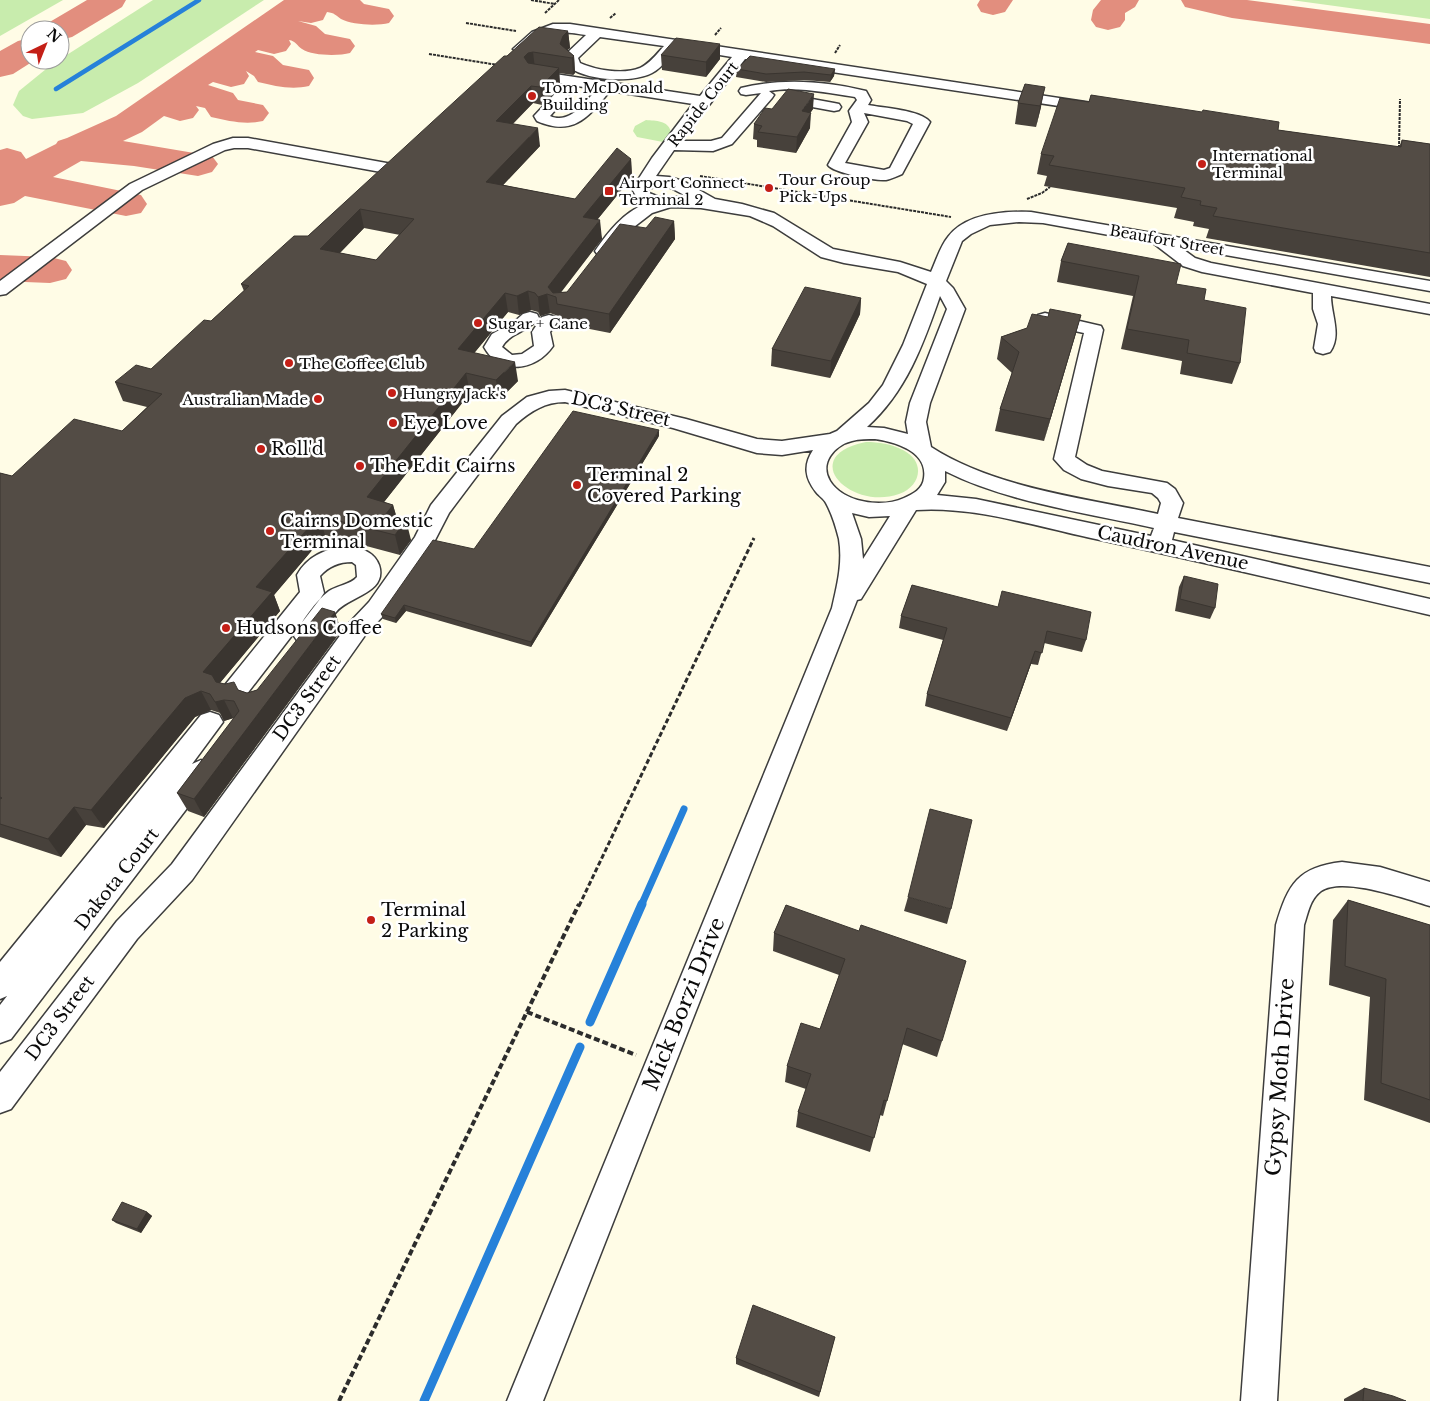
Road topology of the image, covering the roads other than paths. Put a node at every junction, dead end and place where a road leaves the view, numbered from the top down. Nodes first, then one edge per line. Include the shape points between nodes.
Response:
1 (596, 33) junction
2 (673, 44) junction
3 (741, 55) junction
4 (502, 65) edge
5 (535, 75) edge
6 (574, 81) junction
7 (607, 86) junction
8 (716, 86) junction
9 (746, 91) junction
10 (874, 93) junction
11 (767, 95) junction
12 (703, 101) junction
13 (834, 107) dead end
14 (1106, 109) edge
15 (671, 116) dead end
16 (689, 119) junction
17 (668, 149) junction
18 (406, 156) edge
19 (392, 169) junction
20 (668, 176) junction
21 (377, 182) edge
22 (642, 187) junction
23 (667, 203) junction
24 (713, 204) junction
25 (1160, 239) junction
26 (950, 248) junction
27 (889, 266) junction
28 (937, 282) junction
29 (1430, 286) edge
30 (0, 290) edge
31 (1322, 290) junction
32 (1430, 309) edge
33 (1035, 317) edge
34 (530, 318) dead end
35 (549, 321) dead end
36 (1323, 348) dead end
37 (839, 438) junction
38 (924, 451) junction
39 (834, 497) junction
40 (911, 504) junction
41 (1163, 534) junction
42 (1430, 575) edge
43 (1430, 606) edge
44 (844, 608) junction
45 (292, 654) edge
46 (234, 692) edge
47 (1430, 894) edge
48 (0, 985) edge
49 (0, 1029) edge
50 (0, 1098) edge
51 (525, 1401) edge
52 (1259, 1401) edge

1 - 2 street
1 - 2 street via 571,57 575,67 633,75 648,70
1 - 4 street via 554,28 541,30
2 - 3 street
3 - 8 street, Rapide Court
3 - 10 street
5 - 6 street
6 - 7 street
6 - 7 street via 542,118 564,123 576,120
7 - 12 street
8 - 9 street
8 - 12 street, Rapide Court
9 - 10 street via 777,84 822,87 863,96
9 - 11 street
10 - 10 street via 856,112 860,122 836,165 885,174 896,171 922,122
10 - 14 street
11 - 13 street
11 - 17 street via 727,141 713,146
12 - 16 street, Rapide Court
15 - 16 street
16 - 17 street, Rapide Court
17 - 20 street, Rapide Court
17 - 22 street, Rapide Court
18 - 19 street
19 - 21 street
19 - 30 street via 248,143 225,145 136,187
20 - 22 street
20 - 24 street
22 - 23 street via 642,196 646,199
22 - 23 street, Rapide Court via 625,203 591,255 631,218 648,207
23 - 24 street
24 - 27 street via 774,219 827,253
25 - 26 street, Beaufort Street via 1043,218 1010,216 980,221 967,228
25 - 29 street, Beaufort Street
25 - 31 street via 1189,262 1208,268
26 - 27 street via 923,259
26 - 28 street, Beaufort Street
27 - 28 street via 912,271
28 - 37 street via 910,349 889,390
28 - 38 street via 956,309 920,403 916,422
31 - 32 street
31 - 36 street via 1322,309 1327,324
33 - 41 street via 1094,330 1064,459 1082,472 1162,490 1172,503
34 - 35 street via 523,326 498,338 492,347 498,356 522,360 537,355 544,346 542,332
37 - 38 street via 875,433 908,441
37 - 39 street via 825,448 815,467 820,483
37 - 50 street, DC3 Street via 782,448 757,446 679,423 565,396 547,397 520,410 439,510 425,539 377,608 358,628 182,872 127,930
38 - 40 street via 932,462 935,480 924,497
38 - 41 street, Caudron Avenue via 999,485
39 - 40 street via 850,505 870,509 890,510
39 - 44 street, Mick Borzi Drive via 846,525 852,556 852,575
40 - 41 street, Caudron Avenue via 940,502 976,506
40 - 44 street, Mick Borzi Drive
41 - 42 street, Caudron Avenue
41 - 43 street, Caudron Avenue
44 - 51 street, Mick Borzi Drive
45 - 46 street via 335,598 363,586 369,571 368,564 362,559 354,555 335,555 311,568 308,575 312,593
47 - 52 street, Gypsy Moth Drive via 1338,873 1309,885 1295,907 1290,924
48 - 49 street, Dakota Court via 222,726

